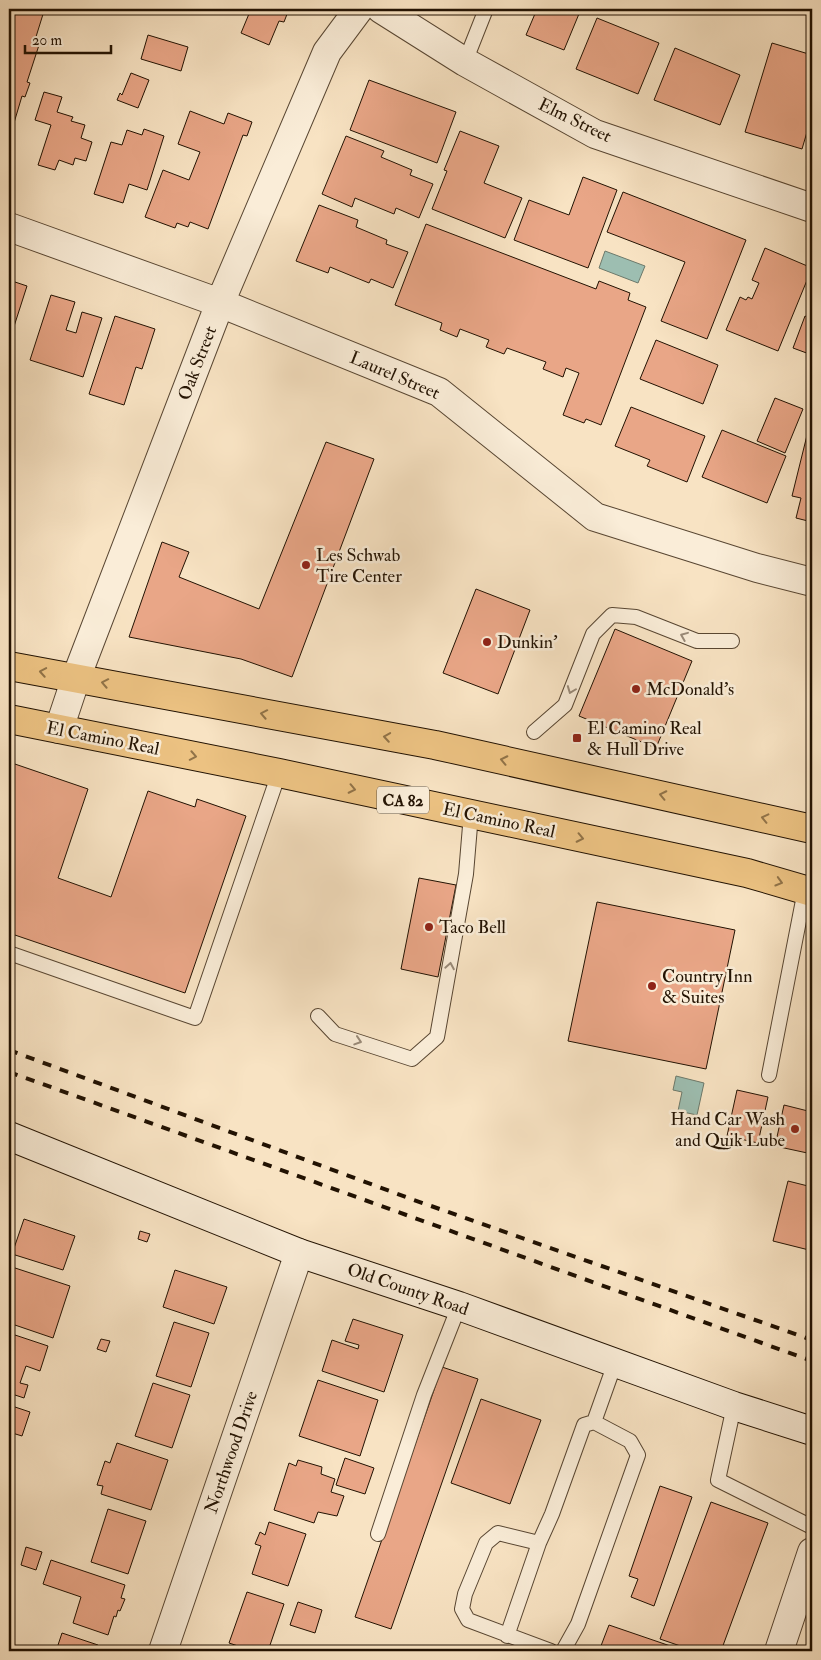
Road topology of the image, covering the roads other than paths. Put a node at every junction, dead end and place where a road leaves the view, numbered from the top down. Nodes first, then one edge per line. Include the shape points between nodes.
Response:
1 (359, 9) edge
2 (381, 9) edge
3 (486, 9) edge
4 (465, 62) junction
5 (812, 208) edge
6 (9, 227) edge
7 (220, 303) junction
8 (812, 582) edge
9 (732, 641) dead end
10 (9, 666) edge
11 (76, 678) junction
12 (9, 719) edge
13 (60, 729) junction
14 (534, 732) dead end
15 (279, 773) junction
16 (471, 814) junction
17 (812, 829) edge
18 (809, 891) edge
19 (9, 953) edge
20 (318, 1016) dead end
21 (769, 1075) dead end
22 (9, 1136) edge
23 (299, 1253) junction
24 (459, 1306) junction
25 (615, 1363) junction
26 (734, 1406) junction
27 (594, 1422) junction
28 (812, 1432) edge
29 (812, 1527) edge
30 (378, 1534) dead end
31 (539, 1543) junction
32 (812, 1552) edge
33 (507, 1636) junction
34 (164, 1651) edge
35 (551, 1651) edge
36 (563, 1651) edge
37 (779, 1651) edge

1 - 7 street, Oak Street via 327,52
2 - 4 street, Elm Street
3 - 4 lane
4 - 5 street, Elm Street via 596,134
6 - 7 street, Laurel Street
7 - 8 street, Laurel Street via 439,392 595,517
7 - 11 street, Oak Street
9 -> 14 lane via 697,641 636,617 612,615 593,634 565,705
11 -> 10 main road
11 - 13 street, Oak Street
17 -> 11 main road via 435,745
12 - 13 main road, El Camino Real / CA 82
13 -> 15 main road, El Camino Real / CA 82
15 -> 16 main road, El Camino Real / CA 82
15 - 19 lane via 195,1018
16 -> 18 main road, El Camino Real / CA 82 via 747,873
20 -> 16 lane via 335,1034 412,1059 437,1037 466,874
18 - 21 lane
22 - 23 street, Old County Road
23 - 24 street, Old County Road
23 - 34 street, Northwood Drive
24 - 25 street, Old County Road
24 - 30 lane via 424,1396
25 - 26 street, Old County Road
25 - 27 lane
26 - 28 street, Old County Road
26 - 29 lane via 718,1480
27 - 31 lane via 584,1425
27 - 36 lane via 630,1441 638,1455 578,1624
31 - 33 lane
31 - 33 lane via 498,1533 486,1543 465,1594 462,1609 468,1620
32 - 37 street
33 - 35 lane

